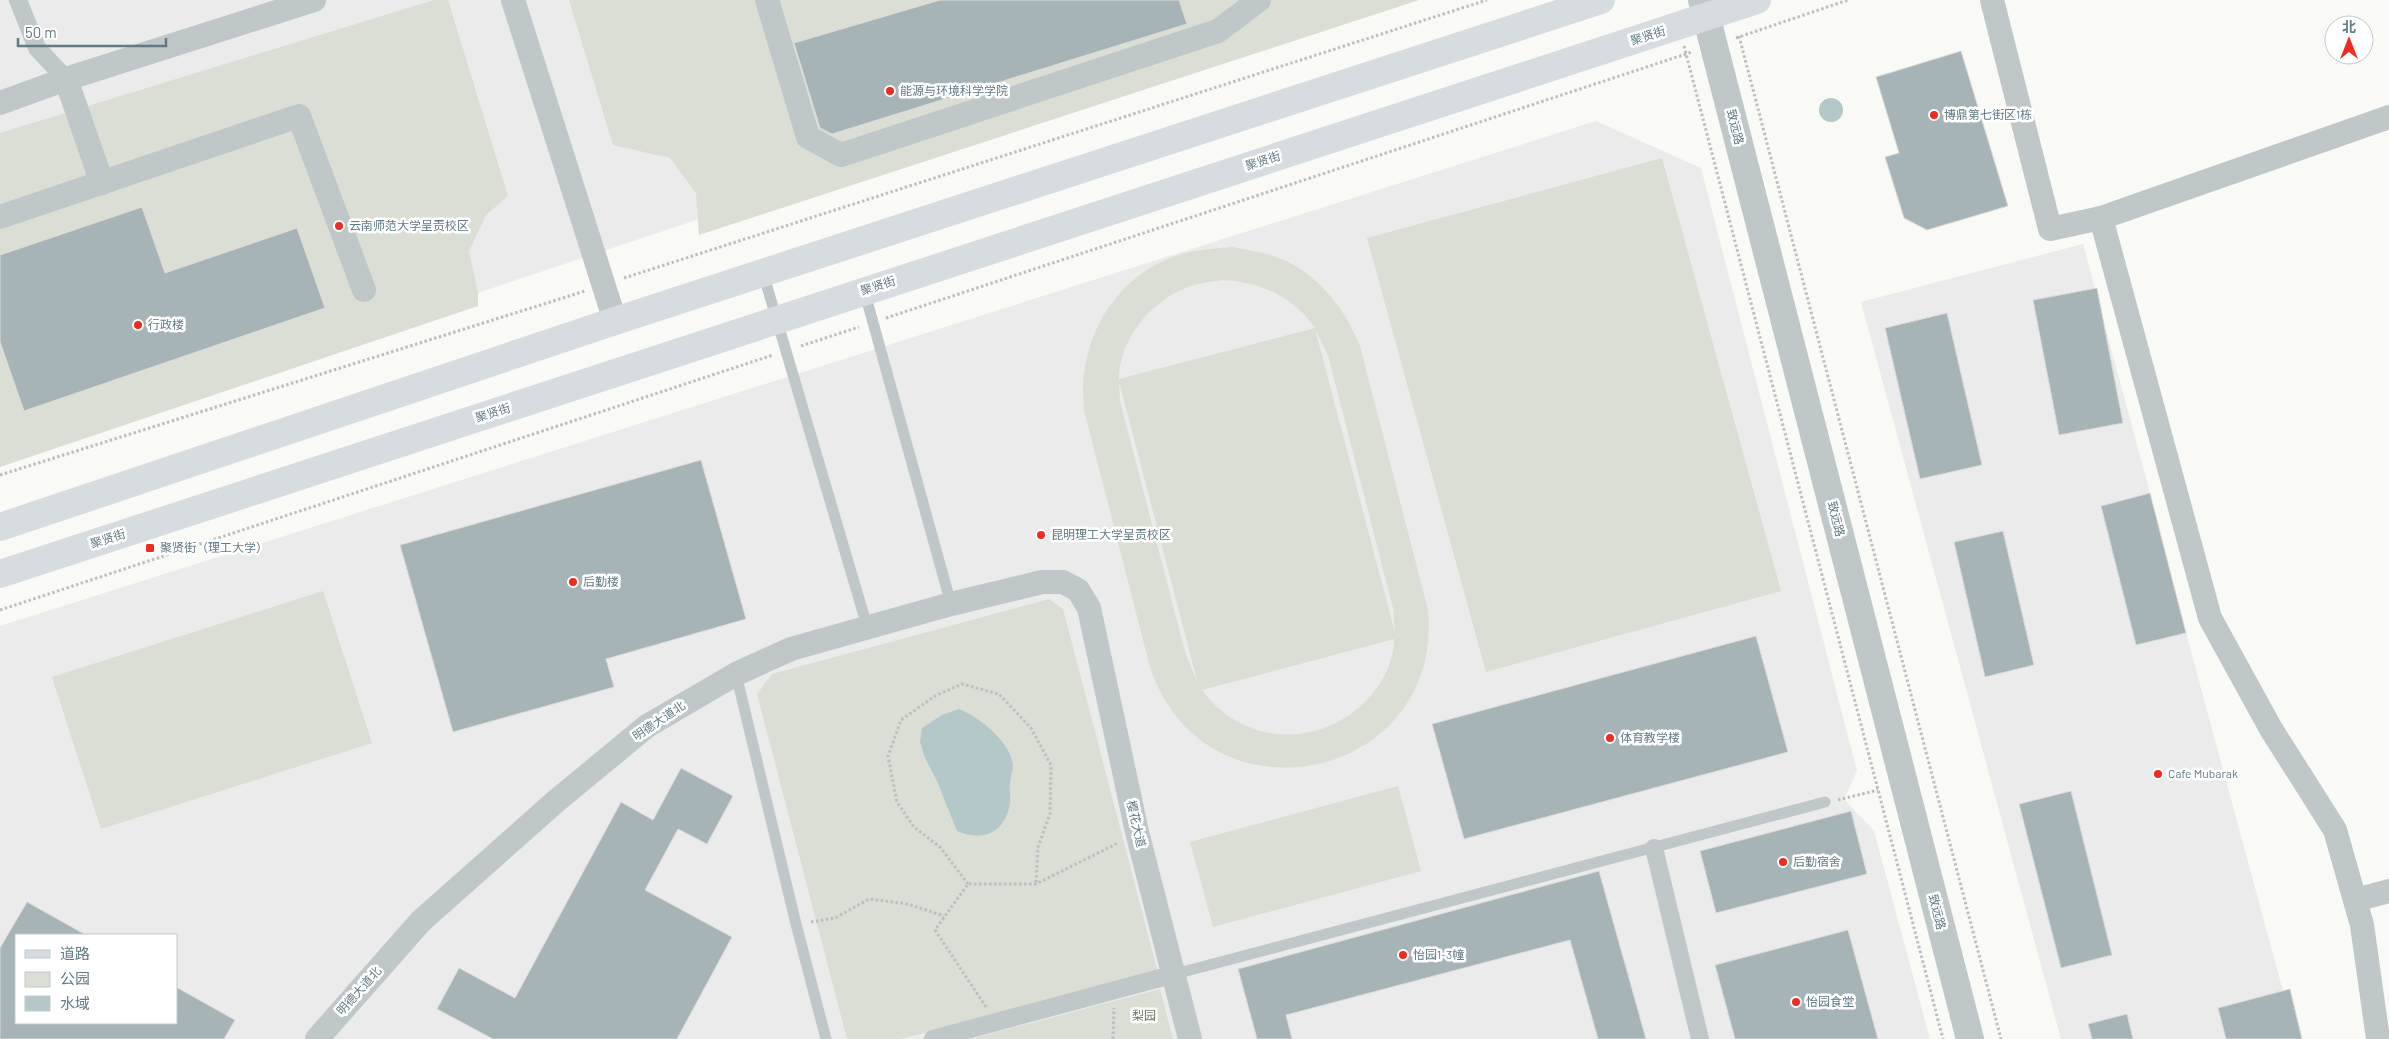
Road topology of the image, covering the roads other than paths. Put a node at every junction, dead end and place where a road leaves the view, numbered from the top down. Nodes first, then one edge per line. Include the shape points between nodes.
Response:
1 (18, 0) edge
2 (314, 0) edge
3 (513, 0) edge
4 (767, 0) edge
5 (1259, 0) edge
6 (1601, 0) edge
7 (1992, 0) edge
8 (1744, 4) edge
9 (1235, 8) edge
10 (1704, 8) edge
11 (66, 79) junction
12 (0, 103) edge
13 (2389, 117) edge
14 (102, 183) junction
15 (0, 217) edge
16 (2101, 218) junction
17 (764, 273) junction
18 (364, 290) dead end
19 (864, 290) junction
20 (776, 320) junction
21 (615, 321) junction
22 (0, 527) edge
23 (0, 574) edge
24 (950, 604) junction
25 (1089, 608) joint
26 (867, 626) junction
27 (736, 674) junction
28 (1826, 802) road end
29 (1654, 848) junction
30 (2389, 891) edge
31 (2355, 900) junction
32 (1175, 974) junction
33 (317, 1039) edge
34 (826, 1039) edge
35 (933, 1039) edge
36 (1190, 1039) edge
37 (1700, 1039) edge
38 (1970, 1039) edge
39 (2378, 1039) edge

1 - 11 street via 37,48
2 - 11 street
3 - 21 street
4 - 9 street via 808,137 841,155 1218,31
5 - 9 street
6 - 17 main road
7 - 16 street via 2050,229
8 - 10 main road, 聚贤街
10 - 19 main road, 聚贤街 via 1678,26
10 - 38 street, 致远路
11 - 12 street
11 - 14 street
13 - 16 street
14 - 15 street
14 - 18 street via 299,116
16 - 31 street via 2210,618 2271,729 2335,830
17 - 20 lane
17 - 21 main road
19 - 20 main road, 聚贤街
19 - 24 lane
20 - 23 main road, 聚贤街
20 - 26 lane
21 - 22 main road
24 - 25 street, 明德大道北 via 1042,582 1063,582 1078,590
24 - 26 street, 明德大道北
25 - 32 street, 樱花大道 via 1137,832
26 - 27 street, 明德大道北 via 791,649
27 - 33 street, 明德大道北 via 647,726 555,802 421,921
27 - 34 lane
28 - 29 lane
29 - 32 lane
29 - 37 street
30 - 31 street
31 - 39 street via 2362,925
32 - 35 street
32 - 36 street, 樱花大道

